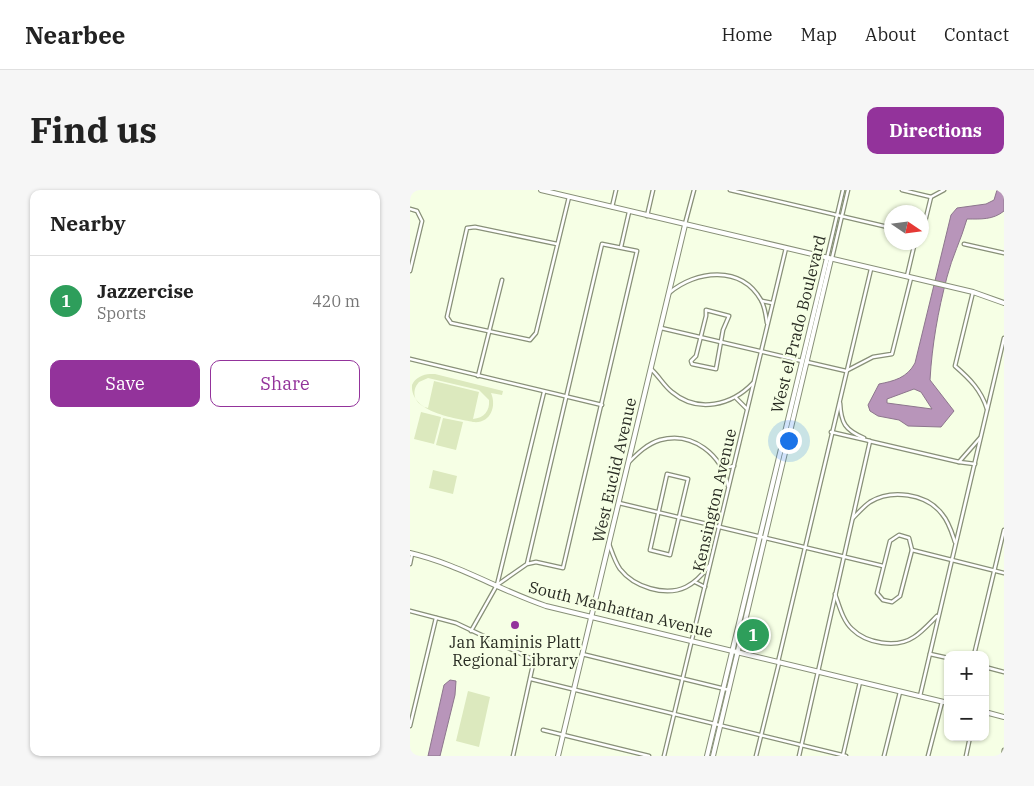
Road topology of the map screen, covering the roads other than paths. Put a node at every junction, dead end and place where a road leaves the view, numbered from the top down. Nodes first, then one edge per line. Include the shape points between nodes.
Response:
1 (541, 190) edge
2 (616, 190) edge
3 (653, 190) edge
4 (694, 190) edge
5 (730, 190) edge
6 (843, 190) edge
7 (848, 190) edge
8 (902, 190) edge
9 (944, 190) edge
10 (568, 197) junction
11 (931, 197) junction
12 (929, 205) edge
13 (612, 207) junction
14 (410, 209) edge
15 (629, 212) junction
16 (647, 216) junction
17 (837, 216) junction
18 (841, 217) junction
19 (685, 225) junction
20 (884, 226) edge
21 (557, 244) junction
22 (964, 244) dead end
23 (621, 247) junction
24 (786, 248) junction
25 (914, 250) edge
26 (1004, 253) edge
27 (829, 259) junction
28 (871, 269) junction
29 (410, 270) edge
30 (909, 278) junction
31 (502, 280) dead end
32 (972, 292) junction
33 (669, 293) junction
34 (762, 301) junction
35 (772, 303) junction
36 (1004, 303) edge
37 (768, 324) junction
38 (660, 328) junction
39 (489, 331) junction
40 (701, 337) junction
41 (1004, 338) edge
42 (721, 342) junction
43 (761, 351) junction
44 (410, 359) edge
45 (804, 362) junction
46 (651, 368) junction
47 (846, 371) junction
48 (478, 376) junction
49 (754, 382) junction
50 (544, 392) junction
51 (566, 397) junction
52 (736, 398) junction
53 (839, 399) junction
54 (602, 405) junction
55 (747, 409) junction
56 (987, 411) junction
57 (831, 432) junction
58 (981, 437) junction
59 (870, 441) junction
60 (628, 462) junction
61 (959, 462) junction
62 (974, 464) junction
63 (734, 466) junction
64 (723, 468) junction
65 (728, 488) junction
66 (619, 502) junction
67 (659, 512) junction
68 (679, 517) junction
69 (852, 519) junction
70 (719, 526) junction
71 (1004, 530) edge
72 (762, 537) junction
73 (609, 543) junction
74 (955, 544) junction
75 (804, 546) junction
76 (912, 550) junction
77 (411, 553) edge
78 (844, 555) junction
79 (952, 560) junction
80 (410, 564) edge
81 (527, 564) junction
82 (710, 565) junction
83 (884, 566) junction
84 (994, 570) junction
85 (1004, 572) edge
86 (695, 582) junction
87 (496, 585) junction
88 (750, 585) junction
89 (705, 587) junction
90 (835, 592) junction
91 (410, 611) edge
92 (938, 615) junction
93 (591, 616) junction
94 (436, 618) junction
95 (471, 630) junction
96 (736, 632) junction
97 (742, 633) junction
98 (692, 641) junction
99 (732, 650) junction
100 (975, 651) edge
101 (738, 652) junction
102 (929, 653) junction
103 (582, 654) junction
104 (944, 657) edge
105 (778, 662) junction
106 (989, 668) edge
107 (728, 670) junction
108 (734, 671) junction
109 (817, 672) junction
110 (1004, 672) edge
111 (531, 679) junction
112 (683, 679) junction
113 (860, 682) junction
114 (723, 688) junction
115 (574, 689) junction
116 (729, 690) junction
117 (900, 692) junction
118 (920, 696) junction
119 (942, 702) joint
120 (989, 713) edge
121 (674, 714) junction
122 (1004, 715) edge
123 (715, 724) junction
124 (720, 725) junction
125 (410, 726) edge
126 (543, 730) dead end
127 (563, 735) junction
128 (761, 735) junction
129 (969, 741) edge
130 (801, 745) junction
131 (1004, 750) edge
132 (513, 756) edge
133 (558, 756) edge
134 (649, 756) edge
135 (664, 756) edge
136 (707, 756) edge
137 (713, 756) edge
138 (756, 756) edge
139 (799, 756) edge
140 (844, 756) edge
141 (884, 756) edge
142 (928, 756) edge
143 (966, 756) edge
144 (1003, 756) edge

1 - 10 street
2 - 13 street
3 - 16 street
4 - 19 street, West Euclid Avenue
5 - 17 street
6 - 17 street, West el Prado Boulevard
7 - 18 street, West el Prado Boulevard
8 - 11 street
9 - 11 street
10 - 13 street
10 - 21 street
11 - 12 street
13 - 15 street
14 - 29 street via 417,211 422,221
15 - 16 street
15 - 23 street
16 - 19 street
17 - 18 street
17 - 27 street, West el Prado Boulevard
18 - 20 street
18 - 27 street, West el Prado Boulevard
19 - 24 street
19 - 33 street, West Euclid Avenue
21 - 39 street via 536,333 530,340
21 - 39 street via 467,228 447,317 451,323
22 - 26 street
23 - 51 street via 602,244
23 - 54 street via 637,252
24 - 27 street
24 - 35 street, Kensington Avenue
25 - 30 street
27 - 28 street
27 - 45 street, West el Prado Boulevard
28 - 30 street
28 - 47 street
30 - 32 street
30 - 47 street via 892,354 873,357
31 - 39 street
32 - 36 street
32 - 56 street via 955,366 971,380
33 - 34 street via 698,276 716,275 748,286
33 - 38 street, West Euclid Avenue
34 - 35 street
34 - 37 street
35 - 37 street, Kensington Avenue
37 - 43 street, Kensington Avenue
38 - 40 street
38 - 46 street, West Euclid Avenue
39 - 48 street
40 - 42 street
40 - 42 street via 706,310 709,310 730,316
40 - 42 street via 692,364 716,369
41 - 56 street
42 - 43 street
43 - 45 street
43 - 49 street, Kensington Avenue
44 - 48 street
45 - 47 street
45 - 72 street, West el Prado Boulevard
46 - 52 street via 673,393 691,401 714,405
46 - 60 street, West Euclid Avenue
47 - 53 street
48 - 50 street
49 - 52 street
49 - 55 street, Kensington Avenue
50 - 51 street
50 - 87 street
51 - 54 street
51 - 81 street
52 - 55 street
53 - 57 street
53 - 59 street via 841,420 853,434
54 - 81 street via 564,568 536,562
55 - 63 street, Kensington Avenue
56 - 58 street
57 - 59 street
57 - 75 street
58 - 61 street
58 - 62 street
59 - 61 street
59 - 69 street
60 - 64 street via 650,444 670,439 703,447
60 - 66 street, West Euclid Avenue
61 - 62 street
62 - 74 street
63 - 64 street
63 - 65 street, Kensington Avenue
64 - 65 street
65 - 70 street, Kensington Avenue
66 - 67 street
66 - 73 street, West Euclid Avenue
67 - 68 street
67 - 68 street via 650,550 670,555
67 - 68 street via 667,474 688,479
68 - 70 street
69 - 74 street via 869,502 890,493 918,498 942,513
69 - 78 street
70 - 72 street
70 - 82 street, Kensington Avenue
71 - 84 street
72 - 75 street
72 - 88 street, West el Prado Boulevard
73 - 86 street via 618,567 638,583 669,590
73 - 93 street, West Euclid Avenue
74 - 79 street
75 - 78 street
75 - 105 street
76 - 79 street
76 - 83 street via 909,538 899,535 890,541
76 - 83 street via 900,596 892,602 883,600 877,592
77 - 80 street
77 - 87 street, South Manhattan Avenue via 445,562
78 - 83 street
78 - 90 street
79 - 84 street
79 - 92 street
81 - 87 street
82 - 86 street
82 - 89 street, Kensington Avenue
84 - 85 street
84 - 100 street
86 - 89 street
87 - 93 street, South Manhattan Avenue via 538,603
87 - 95 street
88 - 96 street, West el Prado Boulevard
88 - 97 street, West el Prado Boulevard
89 - 98 street, Kensington Avenue
90 - 92 street via 851,629 868,640 889,644 913,638
90 - 109 street
91 - 94 street
92 - 102 street
93 - 98 street, South Manhattan Avenue
93 - 103 street, West Euclid Avenue
94 - 95 street
94 - 125 street
95 - 111 street via 511,651 528,655 535,664
96 - 97 street
96 - 99 street, West el Prado Boulevard
97 - 101 street, West el Prado Boulevard
98 - 99 street, South Manhattan Avenue
98 - 112 street, Kensington Avenue
99 - 101 street, South Manhattan Avenue
99 - 107 street, West el Prado Boulevard
101 - 105 street, South Manhattan Avenue
101 - 108 street, West el Prado Boulevard
102 - 104 street
102 - 118 street
103 - 112 street
103 - 115 street, West Euclid Avenue
105 - 109 street, South Manhattan Avenue
105 - 128 street
106 - 110 street
107 - 108 street
107 - 114 street, West el Prado Boulevard
108 - 116 street, West el Prado Boulevard
109 - 113 street, South Manhattan Avenue
109 - 130 street
111 - 115 street
111 - 132 street
112 - 114 street
112 - 121 street, Kensington Avenue
113 - 117 street, South Manhattan Avenue
113 - 140 street
114 - 116 street
114 - 123 street, West el Prado Boulevard
115 - 121 street
115 - 127 street, West Euclid Avenue
116 - 124 street, West el Prado Boulevard
117 - 118 street, South Manhattan Avenue
117 - 141 street
118 - 119 street, South Manhattan Avenue
119 - 142 street
120 - 122 street
121 - 123 street
121 - 135 street, Kensington Avenue
123 - 124 street
123 - 136 street, West el Prado Boulevard
124 - 128 street
124 - 137 street, West el Prado Boulevard
126 - 127 street
127 - 133 street, West Euclid Avenue
127 - 134 street
128 - 130 street
128 - 138 street
129 - 143 street
130 - 139 street
130 - 140 street
131 - 144 street

